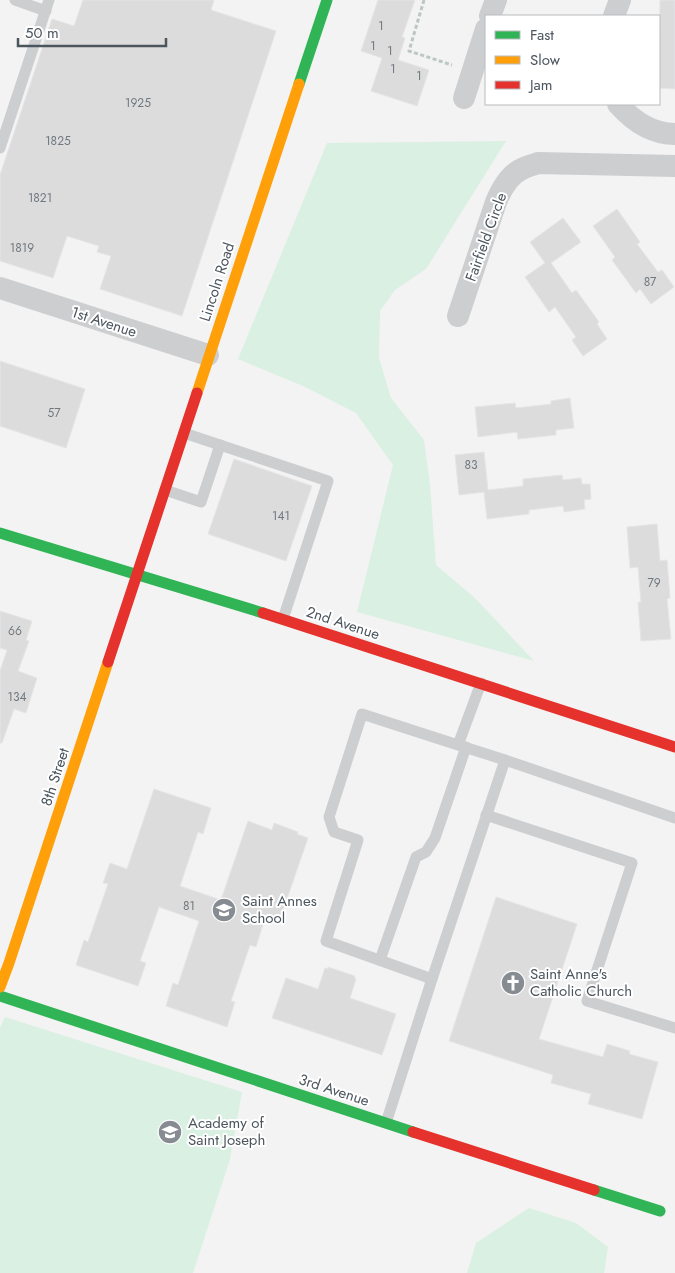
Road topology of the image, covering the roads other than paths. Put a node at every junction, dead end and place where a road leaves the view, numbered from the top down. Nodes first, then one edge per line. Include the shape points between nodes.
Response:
1 (15, 0) edge
2 (327, 0) edge
3 (496, 0) edge
4 (620, 0) edge
5 (48, 5) edge
6 (490, 15) edge
7 (614, 15) edge
8 (485, 31) edge
9 (464, 98) dead end
10 (619, 105) edge
11 (675, 134) edge
12 (0, 148) edge
13 (675, 166) edge
14 (0, 288) edge
15 (458, 316) dead end
16 (208, 355) junction
17 (184, 433) junction
18 (220, 445) junction
19 (165, 490) junction
20 (0, 532) edge
21 (136, 575) junction
22 (283, 619) junction
23 (481, 683) junction
24 (462, 746) junction
25 (675, 747) edge
26 (505, 760) junction
27 (486, 816) junction
28 (675, 818) edge
29 (380, 960) junction
30 (432, 979) junction
31 (0, 987) edge
32 (0, 996) edge
33 (675, 1028) edge
34 (386, 1123) junction
35 (660, 1211) dead end

1 - 5 lane
2 - 16 street, Lincoln Road
3 - 6 street
4 - 7 street
5 - 12 lane
8 - 9 street
10 - 11 street via 638,123 652,130
13 - 15 street, Fairfield Circle via 538,163 520,169 496,202
14 - 16 street, 1st Avenue
16 - 17 street, Lincoln Road
17 - 18 lane
17 - 19 street, Lincoln Road
18 - 19 lane via 201,502
18 - 22 lane via 328,481
19 - 21 street, Lincoln Road
20 - 21 street, 2nd Avenue
21 - 22 street, 2nd Avenue
21 - 31 street, 8th Street
22 - 23 street, 2nd Avenue
23 - 24 lane
23 - 25 street, 2nd Avenue
24 - 26 lane
24 - 29 lane via 435,838 426,852 416,857
24 - 29 lane via 362,714 329,817 334,832 358,840 326,941
26 - 27 lane
26 - 28 lane
27 - 30 lane
27 - 33 lane via 632,863 587,1001
29 - 30 lane
30 - 34 lane
32 - 34 street, 3rd Avenue
34 - 35 street, 3rd Avenue

